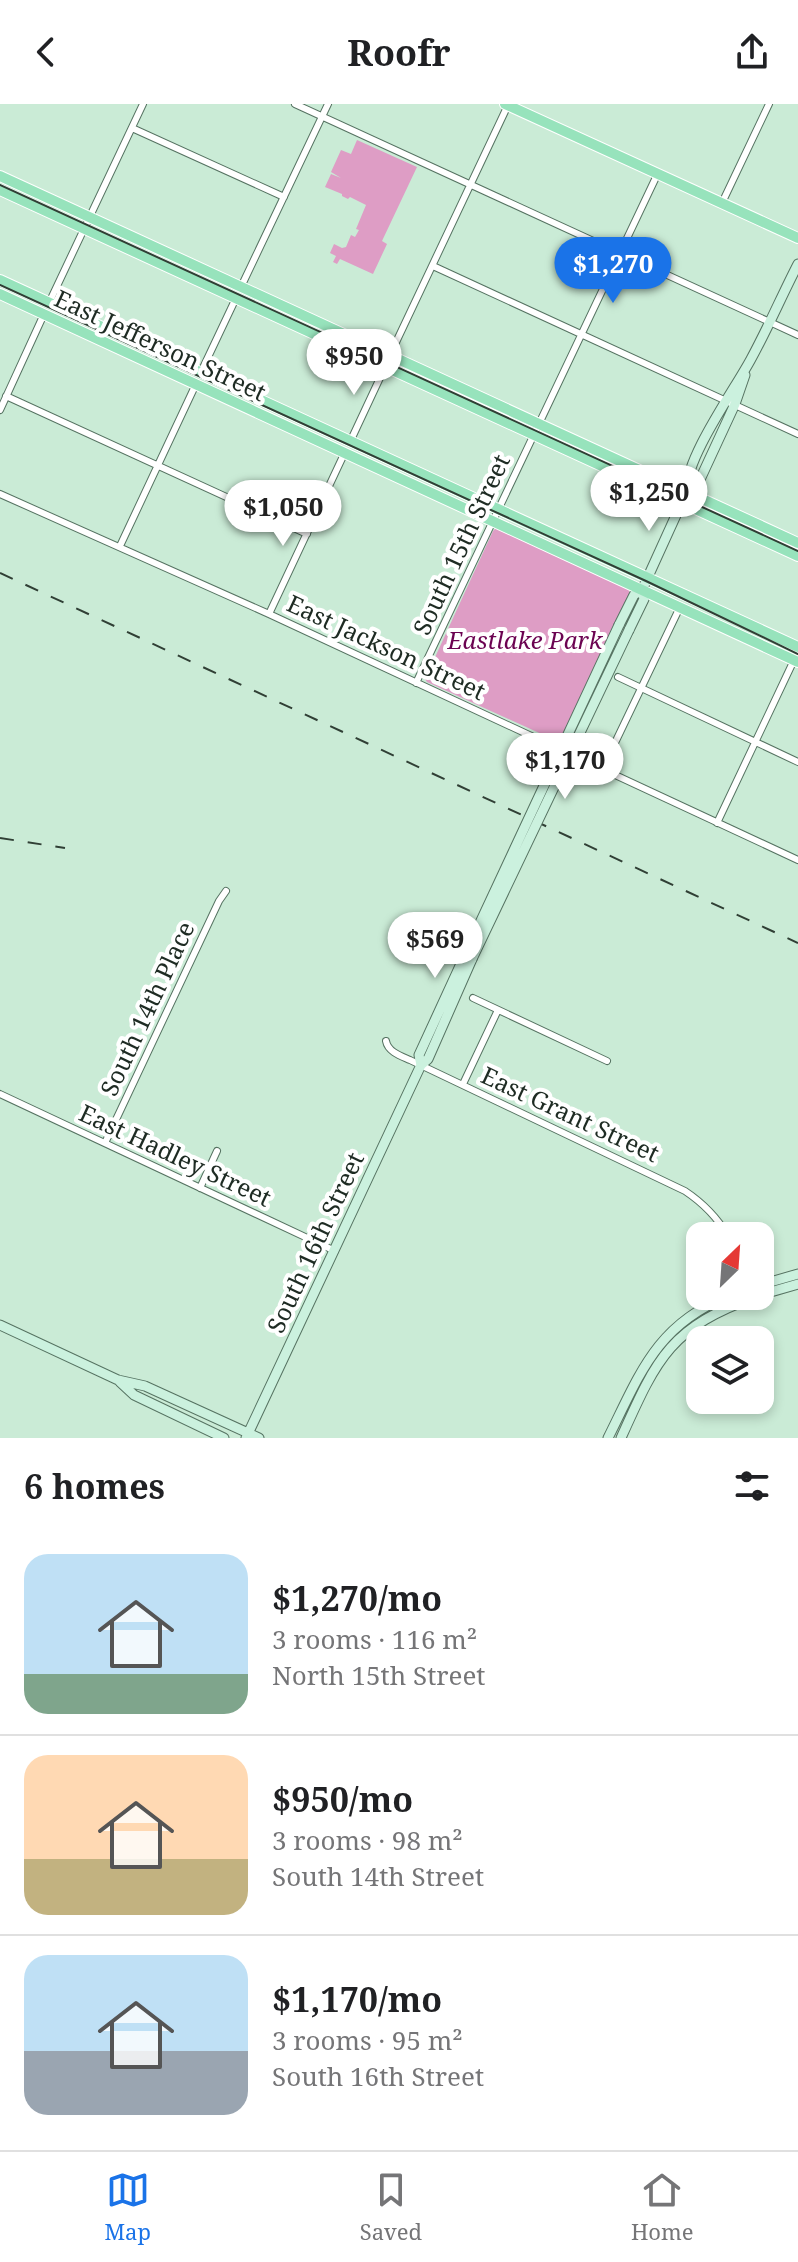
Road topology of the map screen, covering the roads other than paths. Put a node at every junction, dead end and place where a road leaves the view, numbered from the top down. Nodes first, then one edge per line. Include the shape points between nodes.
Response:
1 (143, 104) edge
2 (295, 104) edge
3 (328, 104) edge
4 (769, 104) edge
5 (507, 105) edge
6 (322, 116) junction
7 (132, 128) junction
8 (658, 173) junction
9 (0, 176) edge
10 (471, 184) junction
11 (0, 190) edge
12 (284, 197) junction
13 (722, 203) junction
14 (90, 218) junction
15 (85, 230) junction
16 (798, 238) edge
17 (156, 247) junction
18 (620, 253) junction
19 (798, 264) edge
20 (433, 266) junction
21 (0, 280) edge
22 (215, 287) junction
23 (241, 287) junction
24 (0, 294) edge
25 (236, 298) junction
26 (50, 302) junction
27 (44, 314) junction
28 (770, 322) junction
29 (582, 334) junction
30 (798, 335) edge
31 (390, 355) junction
32 (750, 361) junction
33 (385, 366) junction
34 (201, 372) junction
35 (196, 384) junction
36 (226, 384) junction
37 (6, 396) junction
38 (478, 396) junction
39 (725, 400) junction
40 (735, 404) junction
41 (0, 410) edge
42 (273, 420) junction
43 (540, 424) junction
44 (521, 429) junction
45 (798, 434) edge
46 (534, 435) junction
47 (350, 441) junction
48 (345, 453) junction
49 (158, 466) junction
50 (687, 491) junction
51 (0, 494) edge
52 (681, 502) junction
53 (496, 515) junction
54 (512, 516) junction
55 (764, 527) junction
56 (307, 534) junction
57 (798, 543) edge
58 (120, 546) junction
59 (565, 553) junction
60 (798, 555) edge
61 (647, 578) junction
62 (642, 590) junction
63 (680, 607) junction
64 (269, 614) junction
65 (798, 647) edge
66 (796, 661) edge
67 (618, 677) dead end
68 (416, 683) junction
69 (641, 688) junction
70 (755, 741) junction
71 (798, 762) edge
72 (602, 770) junction
73 (717, 823) junction
74 (798, 860) edge
75 (226, 891) dead end
76 (468, 957) junction
77 (473, 998) dead end
78 (498, 1010) junction
79 (386, 1041) dead end
80 (607, 1061) dead end
81 (421, 1065) junction
82 (463, 1084) junction
83 (0, 1094) edge
84 (105, 1143) junction
85 (217, 1151) dead end
86 (200, 1188) junction
87 (719, 1222) edge
88 (335, 1251) junction
89 (798, 1274) edge
90 (774, 1281) edge
91 (798, 1284) edge
92 (774, 1291) edge
93 (700, 1310) edge
94 (723, 1310) edge
95 (0, 1325) edge
96 (118, 1380) junction
97 (247, 1436) edge
98 (224, 1438) edge
99 (259, 1438) edge
100 (608, 1438) edge
101 (621, 1438) edge

1 - 7 street
2 - 6 street
3 - 6 street
4 - 13 street
5 - 8 main road
5 - 10 street
6 - 10 street
6 - 12 street
7 - 12 street
7 - 14 street
8 - 13 main road
8 - 18 street, South 15th Street
9 - 14 main road
10 - 18 street
10 - 20 street
11 - 15 main road
12 - 23 street
13 - 16 main road
14 - 15 street
14 - 17 main road
15 - 22 main road
15 - 26 street
17 - 22 main road
17 - 23 main road
18 - 28 street
18 - 29 street, South 15th Street
19 - 28 main road
20 - 29 street
20 - 31 street
21 - 26 main road, East Jefferson Street
22 - 25 main road
23 - 31 main road
24 - 27 main road, East Jefferson Street
25 - 33 main road
25 - 34 street
26 - 27 street
26 - 34 main road, East Jefferson Street
27 - 35 main road, East Jefferson Street
27 - 37 street
28 - 30 street
28 - 32 main road
29 - 39 street
29 - 43 street, South 15th Street
31 - 33 street
31 - 38 main road
32 - 39 main road
32 - 40 main road
33 - 44 main road
33 - 47 street
34 - 36 main road, East Jefferson Street
35 - 42 main road, East Jefferson Street
35 - 49 street
36 - 42 main road
36 - 47 main road, East Jefferson Street
37 - 41 street
37 - 49 street
38 - 43 main road
38 - 44 main road
39 - 40 street
39 - 50 main road via 686,481
40 - 45 street
40 - 50 main road via 697,486
42 - 48 main road, East Jefferson Street
43 - 46 street, South 15th Street
43 - 50 main road
44 - 46 main road
46 - 52 main road
46 - 53 street, South 15th Street
47 - 48 street
47 - 53 main road, East Jefferson Street
48 - 53 main road, East Jefferson Street
48 - 56 street
49 - 56 street
49 - 58 street
50 - 52 main road, South 16th Street
50 - 55 main road
51 - 58 street, East Jackson Street
52 - 60 main road
52 - 61 main road, South 16th Street
53 - 54 main road, East Jefferson Street
53 - 59 main road, East Jefferson Street
53 - 68 street, South 15th Street
54 - 59 main road, East Jefferson Street
54 - 61 main road, East Jefferson Street
55 - 57 main road
55 - 60 main road
56 - 64 street
58 - 64 street, East Jackson Street
59 - 62 main road, East Jefferson Street
61 - 62 main road, South 16th Street
61 - 65 main road, East Jefferson Street
62 - 63 main road, East Jefferson Street
62 - 76 main road, South 16th Street, bridge via 619,625
62 - 76 main road, South 16th Street, bridge via 644,599
63 - 66 main road, East Jefferson Street
63 - 69 street
64 - 68 street, East Jackson Street
66 - 70 street
67 - 69 street
68 - 72 street, East Jackson Street
69 - 70 street
69 - 72 street
70 - 71 street
70 - 73 street
72 - 73 street, East Jackson Street
73 - 74 street, East Jackson Street
75 - 84 street, South 14th Place
76 - 81 main road, South 16th Street via 419,1055
77 - 78 street
78 - 80 street
78 - 82 street
79 - 81 street, East Grant Street via 392,1051
81 - 82 street, East Grant Street
81 - 88 main road, South 16th Street
82 - 87 street, East Grant Street via 685,1191
83 - 84 street, East Hadley Street
84 - 86 street, East Hadley Street
85 - 86 street
86 - 88 street, East Hadley Street
88 - 97 main road, South 16th Street
89 - 90 main road
91 - 92 main road
93 - 100 main road via 660,1343
94 - 101 main road via 670,1347 648,1378
95 - 96 main road
96 - 97 main road via 145,1386
96 - 98 main road via 134,1395
97 - 99 main road

